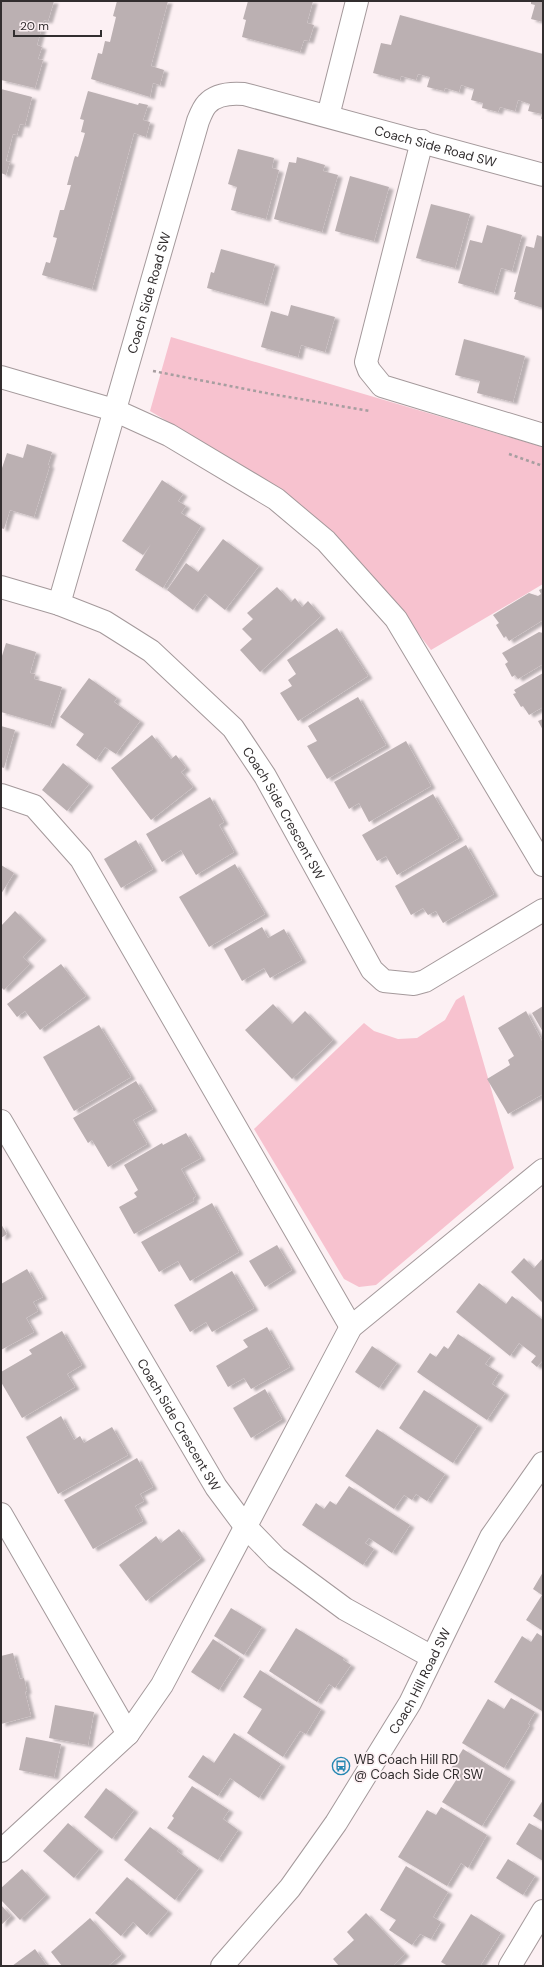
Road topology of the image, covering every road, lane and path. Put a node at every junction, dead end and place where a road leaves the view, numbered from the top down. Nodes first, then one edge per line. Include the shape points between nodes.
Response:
1 (357, 1) edge
2 (328, 116) junction
3 (422, 141) junction
4 (543, 175) edge
5 (128, 365) junction
6 (1, 377) edge
7 (114, 410) junction
8 (373, 411) dead end
9 (543, 435) edge
10 (508, 454) dead end
11 (543, 466) edge
12 (1, 587) edge
13 (60, 604) junction
14 (1, 795) edge
15 (543, 865) edge
16 (543, 910) edge
17 (1, 1121) edge
18 (543, 1170) edge
19 (351, 1326) junction
20 (543, 1463) edge
21 (1, 1514) edge
22 (245, 1526) junction
23 (432, 1657) junction
24 (128, 1734) junction
25 (1, 1851) edge
26 (543, 1911) edge
27 (222, 1966) edge
28 (510, 1966) edge

1 - 2 street
2 - 3 street, Coach Side Road SW
2 - 5 street, Coach Side Road SW via 244,94 232,93 207,103 198,121
3 - 4 street, Coach Side Road SW
3 - 9 street via 366,362 369,370 382,386
5 - 7 street, Coach Side Road SW
5 - 8 path via 263,393
6 - 7 street
7 - 13 street, Coach Side Road SW
7 - 15 street via 169,436 276,500 326,541 396,619
10 - 11 path
12 - 13 street, Coach Side Crescent SW
13 - 16 street, Coach Side Crescent SW via 105,622 151,651 233,728 264,776 372,970 384,981 414,984 425,981
14 - 19 street via 34,806 81,859
17 - 22 street, Coach Side Crescent SW via 216,1487
18 - 19 street
19 - 22 street
20 - 23 street, Coach Hill Road SW via 491,1537
21 - 24 street
22 - 23 street, Coach Side Crescent SW via 276,1558 345,1609
22 - 24 street via 162,1685
23 - 27 street, Coach Hill Road SW via 410,1703 336,1823 290,1888
24 - 25 street
26 - 28 street

